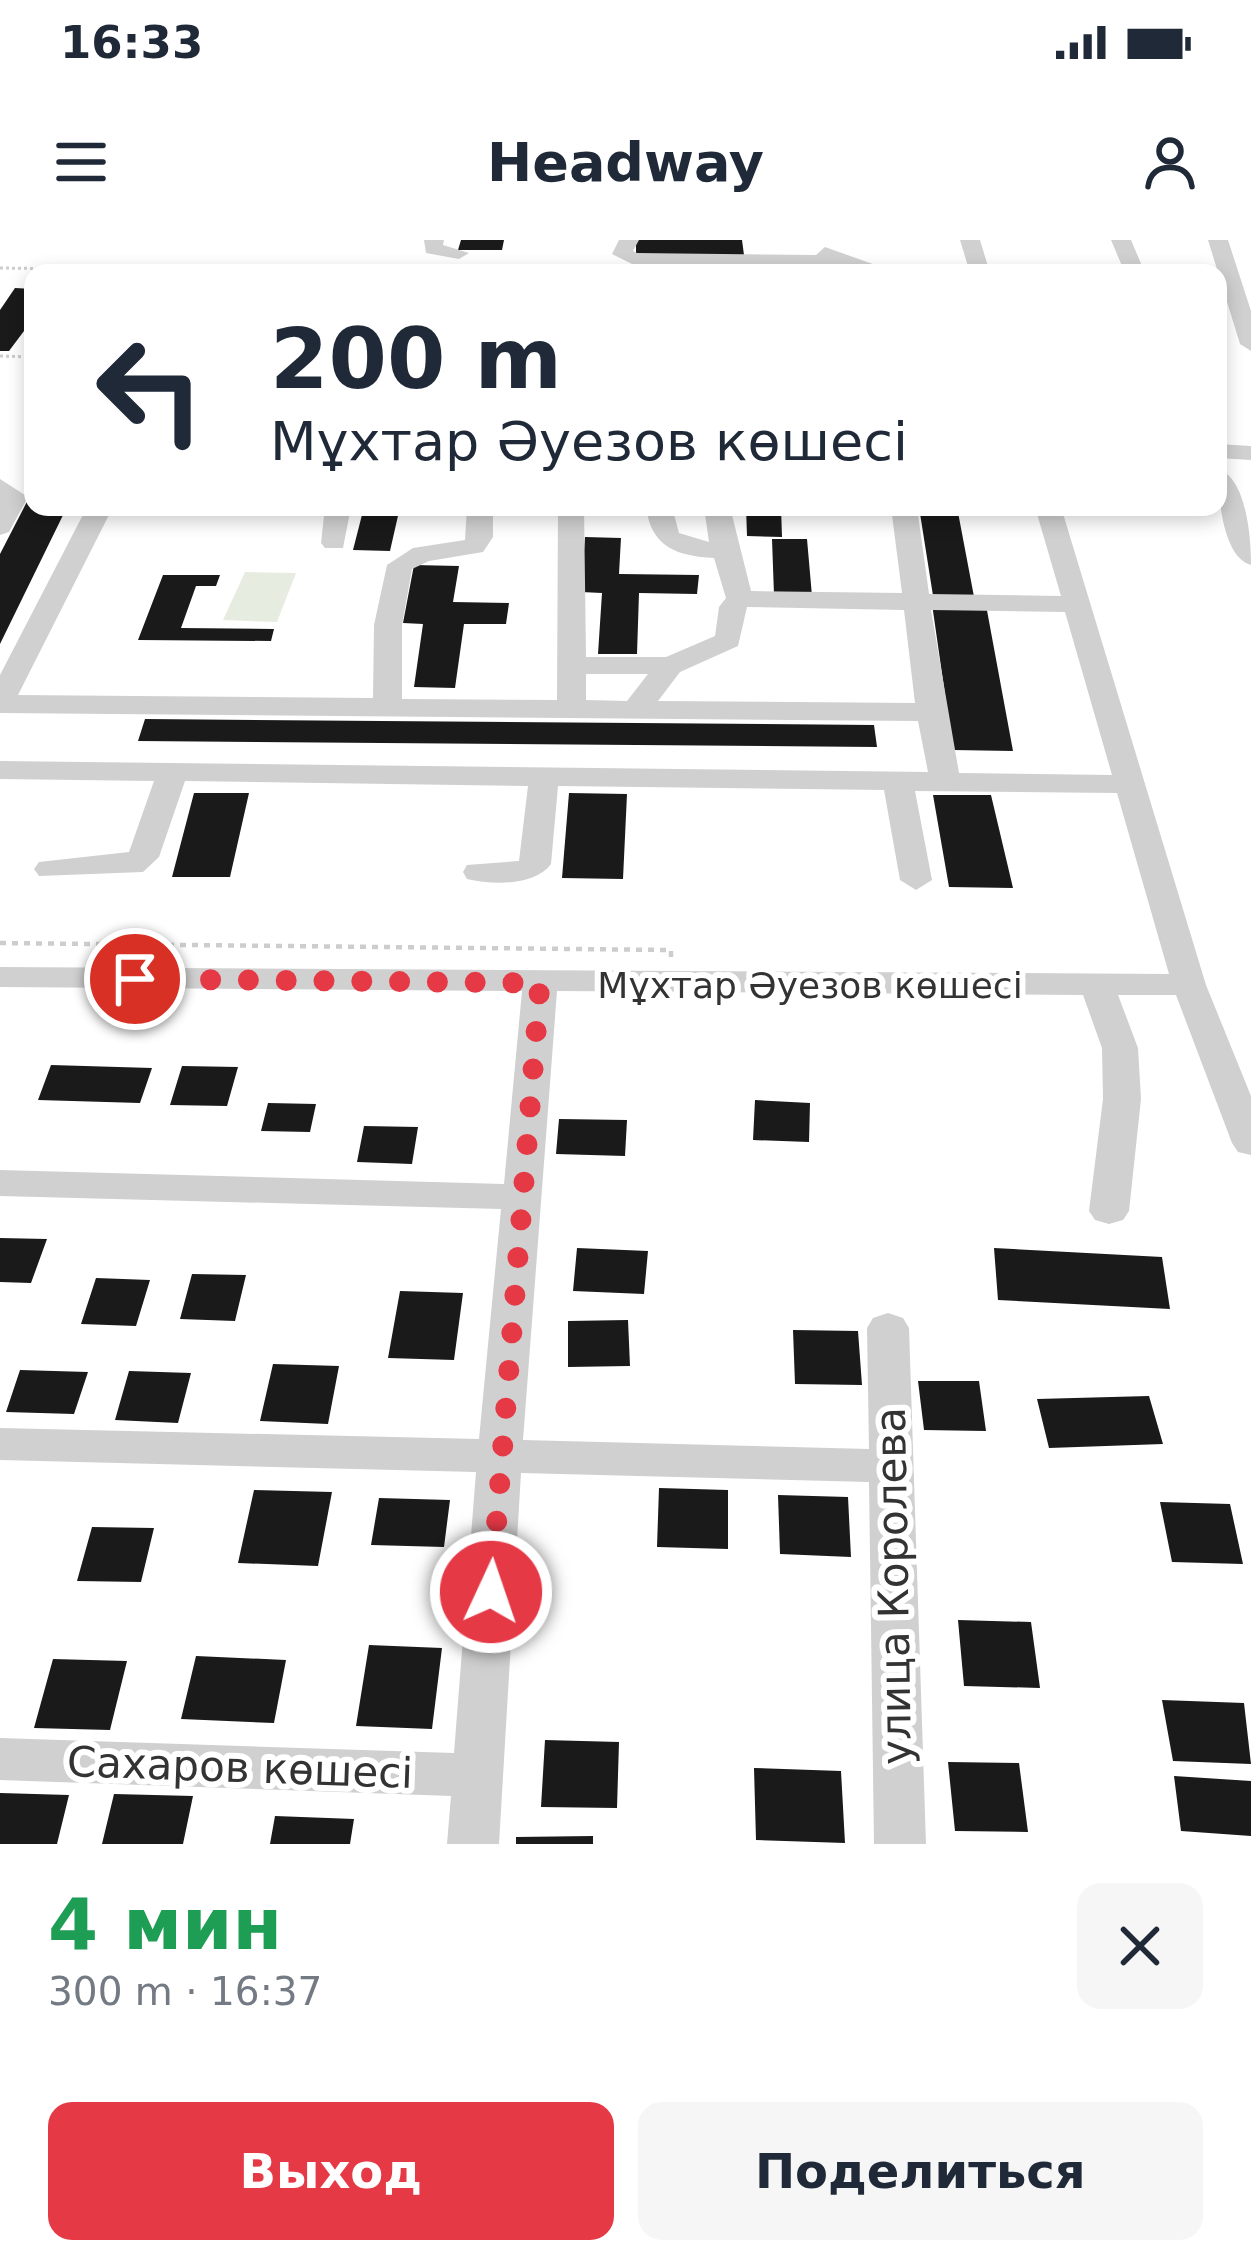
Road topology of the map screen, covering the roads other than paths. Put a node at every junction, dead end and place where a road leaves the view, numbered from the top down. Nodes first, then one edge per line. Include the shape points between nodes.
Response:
1 (434, 240) edge
2 (629, 240) edge
3 (782, 240) edge
4 (459, 253) dead end
5 (848, 261) junction
6 (858, 264) edge
7 (1227, 291) edge
8 (1251, 344) edge
9 (4, 487) edge
10 (1227, 498) edge
11 (95, 516) edge
12 (337, 516) edge
13 (480, 516) edge
14 (571, 516) edge
15 (659, 516) edge
16 (718, 516) edge
17 (905, 516) edge
18 (1051, 516) edge
19 (0, 527) edge
20 (334, 543) dead end
21 (723, 550) junction
22 (1251, 556) edge
23 (740, 599) junction
24 (916, 602) junction
25 (1077, 604) junction
26 (572, 664) junction
27 (670, 666) junction
28 (0, 704) edge
29 (387, 707) junction
30 (572, 709) junction
31 (636, 709) junction
32 (931, 712) junction
33 (0, 770) edge
34 (173, 772) junction
35 (544, 777) junction
36 (897, 778) junction
37 (945, 778) junction
38 (1132, 784) junction
39 (50, 869) dead end
40 (479, 872) dead end
41 (916, 880) dead end
42 (0, 977) edge
43 (540, 983) junction
44 (1189, 985) junction
45 (1099, 987) junction
46 (1251, 1143) edge
47 (0, 1183) edge
48 (520, 1197) junction
49 (1109, 1211) dead end
50 (888, 1328) dead end
51 (0, 1444) edge
52 (500, 1454) junction
53 (890, 1466) junction
54 (0, 1759) edge
55 (479, 1775) junction
56 (473, 1844) edge
57 (900, 1844) edge

1 - 4 street via 439,253
2 - 5 street via 622,254 634,259
3 - 5 street
5 - 6 street
7 - 8 street
9 - 19 street via 16,497
10 - 22 street
11 - 28 street
12 - 20 street
13 - 29 street via 474,546 400,565 388,626
14 - 26 street
15 - 21 street via 669,539
16 - 21 street
17 - 24 street
18 - 25 street
21 - 23 street
23 - 24 street
23 - 27 street via 728,640
24 - 25 street
24 - 32 street
25 - 38 street
26 - 27 street
26 - 30 street
27 - 31 street
28 - 29 street
29 - 30 street
30 - 31 street
31 - 32 street
32 - 37 street
33 - 34 street
34 - 35 street
34 - 39 street via 143,857 132,865
35 - 36 street
35 - 40 street via 536,864
36 - 37 street
36 - 41 street
37 - 38 street
38 - 44 street
42 - 43 street, Мұхтар Әуезов көшесі
43 - 45 street, Мұхтар Әуезов көшесі
43 - 48 street
44 - 45 street, Мұхтар Әуезов көшесі
44 - 46 street
45 - 49 street via 1120,1048
47 - 48 street
48 - 52 street
50 - 53 street, улица Королева
51 - 52 street
52 - 53 street
52 - 55 street
53 - 57 street, улица Королева
54 - 55 street, Сахаров көшесі
55 - 56 street

